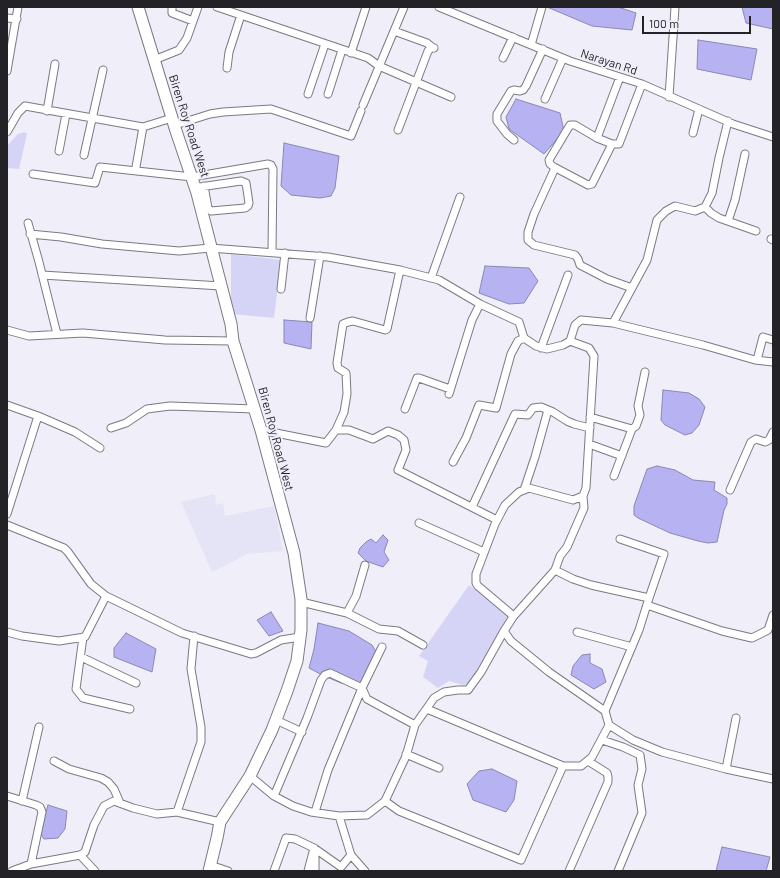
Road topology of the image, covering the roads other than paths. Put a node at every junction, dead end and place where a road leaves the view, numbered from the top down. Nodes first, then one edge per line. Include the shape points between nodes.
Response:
1 (18, 7) edge
2 (138, 7) edge
3 (172, 7) edge
4 (198, 7) edge
5 (219, 7) edge
6 (366, 7) edge
7 (404, 7) edge
8 (439, 7) edge
9 (542, 7) edge
10 (675, 7) edge
11 (241, 15) junction
12 (7, 18) edge
13 (17, 20) junction
14 (193, 21) junction
15 (394, 31) junction
16 (513, 37) junction
17 (325, 44) junction
18 (531, 45) junction
19 (543, 49) junction
20 (342, 50) junction
21 (351, 53) junction
22 (9, 56) edge
23 (503, 58) dead end
24 (563, 58) junction
25 (154, 60) junction
26 (55, 64) dead end
27 (379, 66) junction
28 (226, 68) dead end
29 (103, 70) dead end
30 (7, 71) edge
31 (620, 77) junction
32 (416, 82) junction
33 (642, 84) junction
34 (308, 94) dead end
35 (328, 94) dead end
36 (451, 97) dead end
37 (669, 97) junction
38 (545, 99) dead end
39 (699, 109) junction
40 (47, 111) junction
41 (66, 114) junction
42 (92, 118) junction
43 (173, 121) junction
44 (728, 121) junction
45 (143, 127) junction
46 (398, 130) dead end
47 (7, 132) edge
48 (693, 133) dead end
49 (773, 137) edge
50 (597, 138) junction
51 (514, 140) dead end
52 (612, 144) junction
53 (58, 151) dead end
54 (745, 154) dead end
55 (84, 155) dead end
56 (136, 166) dead end
57 (555, 168) junction
58 (33, 174) dead end
59 (197, 184) junction
60 (460, 198) dead end
61 (705, 207) junction
62 (728, 221) junction
63 (28, 223) dead end
64 (756, 231) dead end
65 (30, 234) junction
66 (210, 248) junction
67 (272, 252) junction
68 (284, 253) junction
69 (320, 256) junction
70 (400, 270) junction
71 (42, 275) junction
72 (568, 275) dead end
73 (431, 278) junction
74 (221, 286) junction
75 (632, 288) junction
76 (282, 289) dead end
77 (480, 304) junction
78 (310, 318) dead end
79 (613, 323) junction
80 (7, 330) edge
81 (57, 334) junction
82 (524, 338) junction
83 (773, 340) edge
84 (234, 341) junction
85 (570, 341) junction
86 (541, 348) junction
87 (757, 360) junction
88 (773, 362) edge
89 (644, 372) dead end
90 (7, 405) edge
91 (254, 409) junction
92 (405, 409) dead end
93 (548, 410) junction
94 (38, 416) junction
95 (590, 417) junction
96 (111, 428) dead end
97 (590, 428) junction
98 (632, 428) junction
99 (261, 430) junction
100 (336, 430) junction
101 (773, 432) edge
102 (589, 444) junction
103 (100, 448) dead end
104 (622, 456) junction
105 (453, 462) dead end
106 (614, 476) dead end
107 (524, 490) junction
108 (730, 490) dead end
109 (583, 496) junction
110 (472, 506) junction
111 (7, 514) edge
112 (497, 520) junction
113 (418, 523) dead end
114 (7, 525) edge
115 (620, 539) dead end
116 (484, 552) junction
117 (365, 565) dead end
118 (555, 570) junction
119 (106, 596) junction
120 (301, 602) junction
121 (648, 602) junction
122 (347, 613) junction
123 (773, 615) edge
124 (513, 617) junction
125 (771, 630) edge
126 (504, 631) junction
127 (7, 632) edge
128 (577, 632) dead end
129 (194, 636) junction
130 (83, 637) junction
131 (300, 637) junction
132 (423, 645) dead end
133 (382, 647) dead end
134 (632, 647) junction
135 (81, 657) junction
136 (136, 683) dead end
137 (362, 688) junction
138 (130, 709) dead end
139 (427, 709) junction
140 (605, 712) junction
141 (736, 718) dead end
142 (276, 720) junction
143 (415, 725) junction
144 (609, 725) junction
145 (39, 727) dead end
146 (302, 732) junction
147 (602, 740) junction
148 (406, 754) junction
149 (54, 761) dead end
150 (588, 761) junction
151 (563, 766) junction
152 (439, 768) dead end
153 (726, 769) junction
154 (250, 776) junction
155 (773, 779) edge
156 (7, 796) edge
157 (274, 796) junction
158 (22, 801) junction
159 (384, 801) junction
160 (120, 803) junction
161 (177, 812) junction
162 (315, 812) junction
163 (339, 816) junction
164 (220, 822) junction
165 (314, 848) junction
166 (80, 854) junction
167 (352, 854) junction
168 (30, 864) junction
169 (209, 868) edge
170 (342, 869) edge
171 (12, 871) edge
172 (95, 871) edge
173 (228, 871) edge
174 (274, 871) edge
175 (308, 871) edge
176 (315, 871) edge
177 (365, 871) edge
178 (569, 871) edge
179 (618, 871) edge

1 - 13 street
2 - 25 main road, Biren Roy Road West
3 - 14 street via 172,13
4 - 14 street
5 - 11 street
6 - 21 street
7 - 15 street
8 - 16 street, Narayan Rd
9 - 18 street
10 - 37 street
11 - 17 street
11 - 28 street
12 - 13 street
13 - 22 street
14 - 25 street via 179,50
15 - 27 street
15 - 32 street via 433,47 428,51
16 - 18 street, Narayan Rd
16 - 23 street
17 - 20 street
17 - 34 street
18 - 19 street, Narayan Rd
19 - 24 street, Narayan Rd
19 - 51 street via 526,86 520,91 511,91 497,114 497,121
20 - 21 street
20 - 35 street
21 - 27 street via 368,58
22 - 30 street
24 - 31 street, Narayan Rd
24 - 38 street
25 - 43 main road, Biren Roy Road West
26 - 40 street
27 - 32 street
27 - 43 street via 351,136 271,109 231,111
29 - 42 street
31 - 33 street, Narayan Rd
31 - 50 street
32 - 36 street
32 - 46 street
33 - 37 street, Narayan Rd
33 - 52 street via 619,144
37 - 39 street, Narayan Rd
39 - 44 street, Narayan Rd
39 - 48 street
40 - 41 street
40 - 47 street via 25,106
41 - 42 street
41 - 53 street
42 - 45 street
42 - 55 street
43 - 45 street
43 - 59 main road, Biren Roy Road West
44 - 49 street, Narayan Rd
44 - 61 street via 712,193
45 - 56 street
50 - 52 street
50 - 57 street via 575,125 570,125 549,160
52 - 57 street via 590,185
54 - 62 street
57 - 75 street via 534,214 528,240 534,245 575,255 580,265
58 - 59 street via 94,183 100,167
59 - 59 street via 244,182 248,206 211,211
59 - 66 main road, Biren Roy Road West
59 - 67 street via 262,164 271,165
60 - 73 street
61 - 62 street
61 - 75 street via 696,211 675,206 666,211 658,220 647,260
62 - 64 street
63 - 65 street
65 - 66 street via 179,251
65 - 71 street
66 - 67 street
66 - 74 main road, Biren Roy Road West
67 - 68 street
68 - 69 street
68 - 76 street
69 - 70 street
69 - 78 street
70 - 73 street
70 - 100 street via 387,329 353,322 343,324 337,363 338,368 346,373 347,394 344,412
71 - 74 street
71 - 81 street
72 - 86 street
73 - 77 street
74 - 84 main road, Biren Roy Road West
75 - 79 street
77 - 82 street via 519,322
77 - 92 street via 472,320 449,391 417,378
79 - 85 street via 581,320 575,326
79 - 87 street
80 - 81 street via 29,336
81 - 84 street via 83,333 165,340
82 - 86 street
82 - 105 street via 518,341 511,354 496,408 480,405
83 - 87 street via 763,337
84 - 91 main road, Biren Roy Road West
85 - 86 street via 558,347
85 - 95 street via 589,348 594,356
87 - 88 street
89 - 98 street via 638,406 640,415 636,426
90 - 94 street
91 - 96 street via 170,406 147,409 126,423
91 - 99 main road, Biren Roy Road West
93 - 97 street via 567,421
93 - 107 street
93 - 110 street via 536,407 528,416 514,415
94 - 103 street via 75,432
94 - 111 street
95 - 97 street
95 - 98 street
97 - 102 street
98 - 104 street
99 - 100 street via 326,443
99 - 120 main road, Biren Roy Road West via 294,553
100 - 110 street via 349,430 373,439 388,431 398,435 404,440 406,450 398,470
101 - 108 street via 765,442 756,439 751,442
102 - 104 street
102 - 109 street via 586,488
104 - 106 street
107 - 109 street via 529,488 573,500
107 - 112 street via 505,505
109 - 118 street via 584,508
110 - 112 street
112 - 116 street
113 - 116 street
114 - 119 street via 64,548 92,584
115 - 121 street via 664,554
116 - 124 street via 476,574 476,583
117 - 122 street via 356,596
118 - 121 street via 573,579
118 - 124 street
119 - 129 street via 182,633
119 - 130 street
120 - 122 street
120 - 131 main road, Biren Roy Road West
121 - 125 street via 722,631 752,638
121 - 134 street
122 - 132 street via 379,629 398,631
123 - 125 street
124 - 126 street
126 - 139 street via 482,672 468,690 444,692 434,698
126 - 140 street via 511,641 549,672
127 - 130 street via 59,641
128 - 134 street
129 - 131 street via 251,654 281,640
129 - 161 street via 190,669 201,727 201,742
130 - 135 street
131 - 142 main road, Biren Roy Road West via 297,661
133 - 137 street
134 - 140 street
135 - 136 street
135 - 138 street via 76,689 83,698
137 - 143 street via 366,699
137 - 146 street via 337,675 325,675
137 - 162 street via 328,770
139 - 143 street
139 - 151 street
140 - 144 street
141 - 153 street
142 - 146 street
142 - 154 main road, Biren Roy Road West
143 - 148 street
144 - 147 street
144 - 153 street via 633,740 662,752
145 - 158 street
146 - 157 street
147 - 150 street via 596,753
147 - 179 street via 623,746 640,755 642,769 638,785 642,813
148 - 152 street
148 - 159 street
149 - 160 street via 69,769 108,782
150 - 151 street via 582,766
150 - 178 street via 607,773 608,782
151 - 159 street via 521,860 399,811
153 - 155 street
154 - 157 street
154 - 164 main road, Biren Roy Road West
156 - 158 street
157 - 162 street via 293,806
158 - 168 street via 40,807 42,812
159 - 163 street via 366,815
160 - 161 street via 157,814
160 - 166 street via 114,801 104,806 85,852
161 - 164 street
162 - 163 street
163 - 167 street
164 - 169 main road, Biren Roy Road West
165 - 170 street
165 - 174 street via 295,839 286,838
165 - 175 street
165 - 176 street
166 - 168 street
166 - 172 street
167 - 170 street
167 - 177 street
168 - 171 street
169 - 173 street

